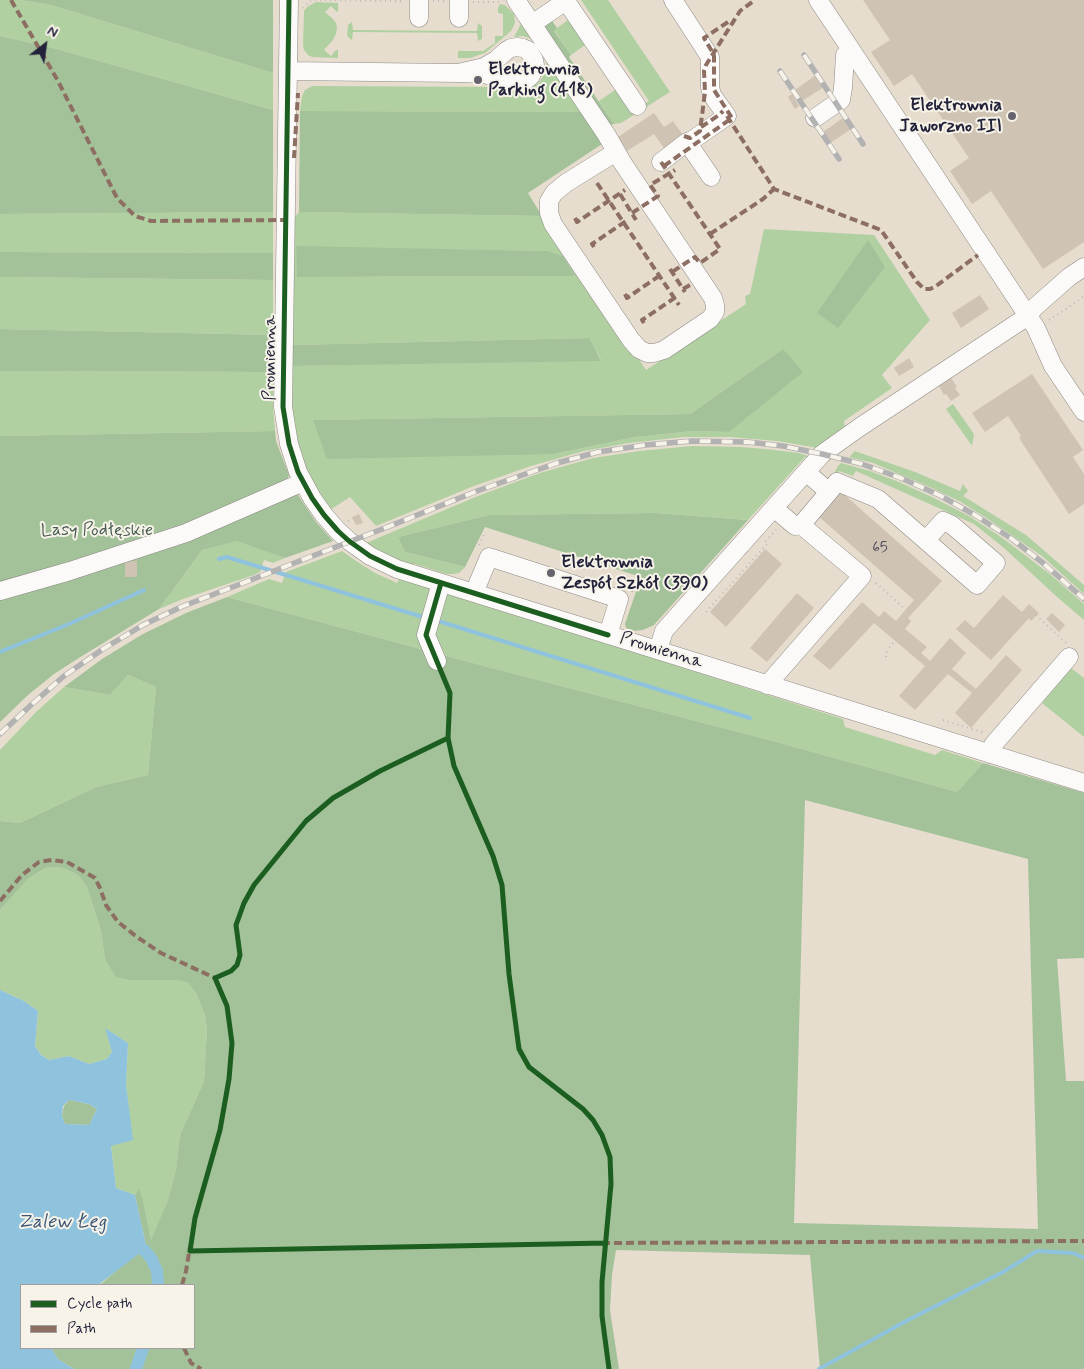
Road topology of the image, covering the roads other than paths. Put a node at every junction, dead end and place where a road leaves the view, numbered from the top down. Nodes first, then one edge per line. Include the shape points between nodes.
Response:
1 (673, 0) edge
2 (818, 0) edge
3 (511, 2) edge
4 (295, 7) edge
5 (532, 24) junction
6 (851, 50) junction
7 (502, 55) junction
8 (288, 71) junction
9 (458, 72) junction
10 (509, 80) junction
11 (637, 106) dead end
12 (815, 118) dead end
13 (687, 142) junction
14 (616, 152) junction
15 (661, 162) dead end
16 (711, 176) dead end
17 (1084, 267) edge
18 (1028, 316) junction
19 (1084, 412) edge
20 (806, 472) junction
21 (304, 482) junction
22 (829, 492) junction
23 (774, 508) junction
24 (801, 525) junction
25 (926, 540) dead end
26 (441, 583) junction
27 (0, 591) edge
28 (474, 593) junction
29 (608, 635) junction
30 (658, 650) junction
31 (1070, 653) road end
32 (436, 661) dead end
33 (768, 685) junction
34 (990, 754) junction
35 (1084, 783) edge

1 - 13 street via 710,57 712,95 727,116
2 - 6 street
3 - 5 street
4 - 8 street, Promienna
5 - 11 street via 566,1
5 - 14 street
6 - 12 street via 845,55 841,100
6 - 18 street
7 - 9 street via 484,67
7 - 10 street via 501,72
7 - 10 street via 511,48 523,48 532,54 534,60 534,71 526,80
8 - 9 street
8 - 21 street, Promienna via 283,407 289,444
9 - 10 street
13 - 15 street
13 - 16 street
14 - 14 street via 554,193 549,201 549,213 632,340 639,349 654,354 710,318 715,312 715,305
17 - 18 street
18 - 19 street via 1053,366
18 - 20 street via 860,427 822,454
20 - 22 street
20 - 23 street
21 - 26 street, Promienna via 324,516 359,549 398,569
21 - 27 street via 186,532
22 - 24 street
22 - 25 street via 837,482 878,498
23 - 24 street via 795,526
23 - 30 street via 664,631
24 - 33 street via 862,576
26 - 28 street, Promienna
26 - 32 street via 426,635
28 - 29 street, Promienna
28 - 29 street via 489,557 619,599
29 - 30 street, Promienna
30 - 33 street, Promienna
31 - 34 street via 993,745
33 - 34 street, Promienna
34 - 35 street, Promienna

